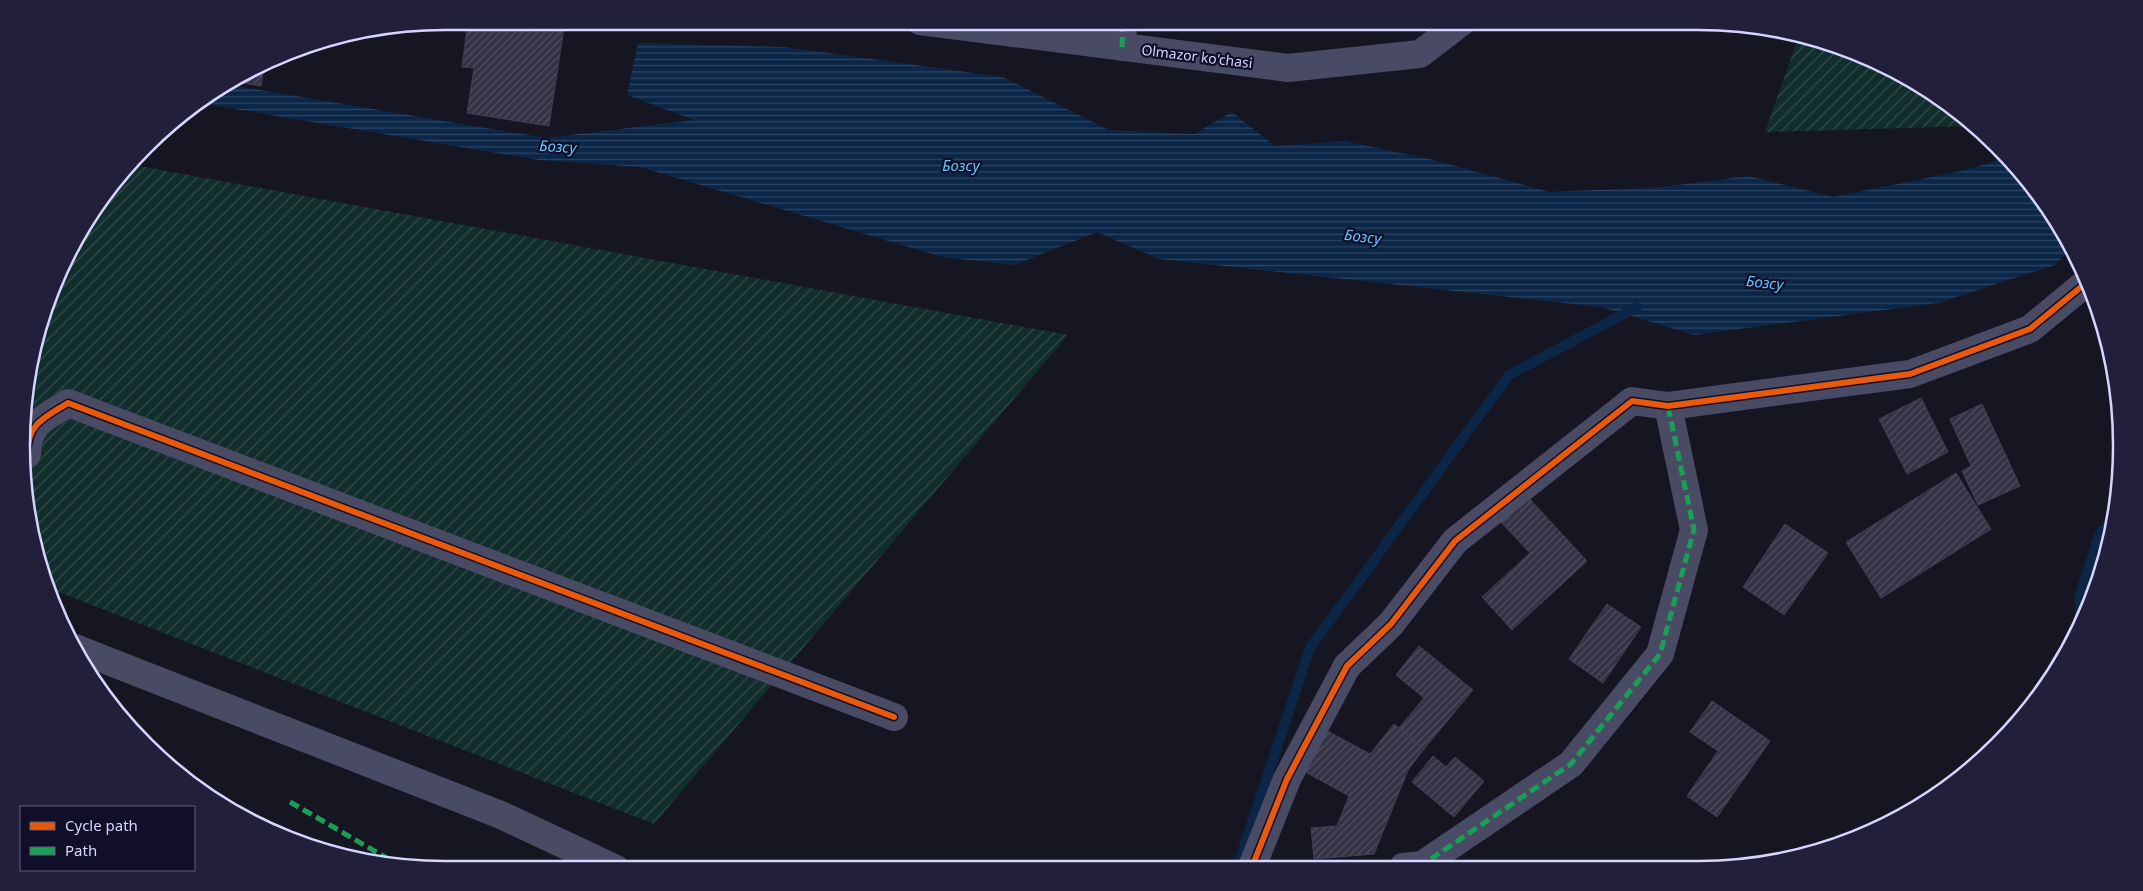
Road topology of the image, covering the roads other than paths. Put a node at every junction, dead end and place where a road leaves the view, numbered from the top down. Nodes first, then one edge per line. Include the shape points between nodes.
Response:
1 (1060, 30) edge
2 (1452, 30) edge
3 (1122, 34) edge
4 (2081, 287) edge
5 (1668, 406) junction
6 (30, 436) edge
7 (86, 652) edge
8 (894, 717) dead end
9 (599, 861) edge
10 (1255, 861) edge
11 (1428, 861) edge

1 - 3 street, Olmazor ko'chasi
2 - 3 street, Olmazor ko'chasi via 1420,54 1288,68
4 - 5 street via 2030,329 1910,374
5 - 10 street via 1632,401 1455,541 1391,624 1347,666 1287,779
5 - 11 street via 1694,530 1660,654 1571,764
6 - 8 street via 38,421 68,403
7 - 9 street via 501,814

